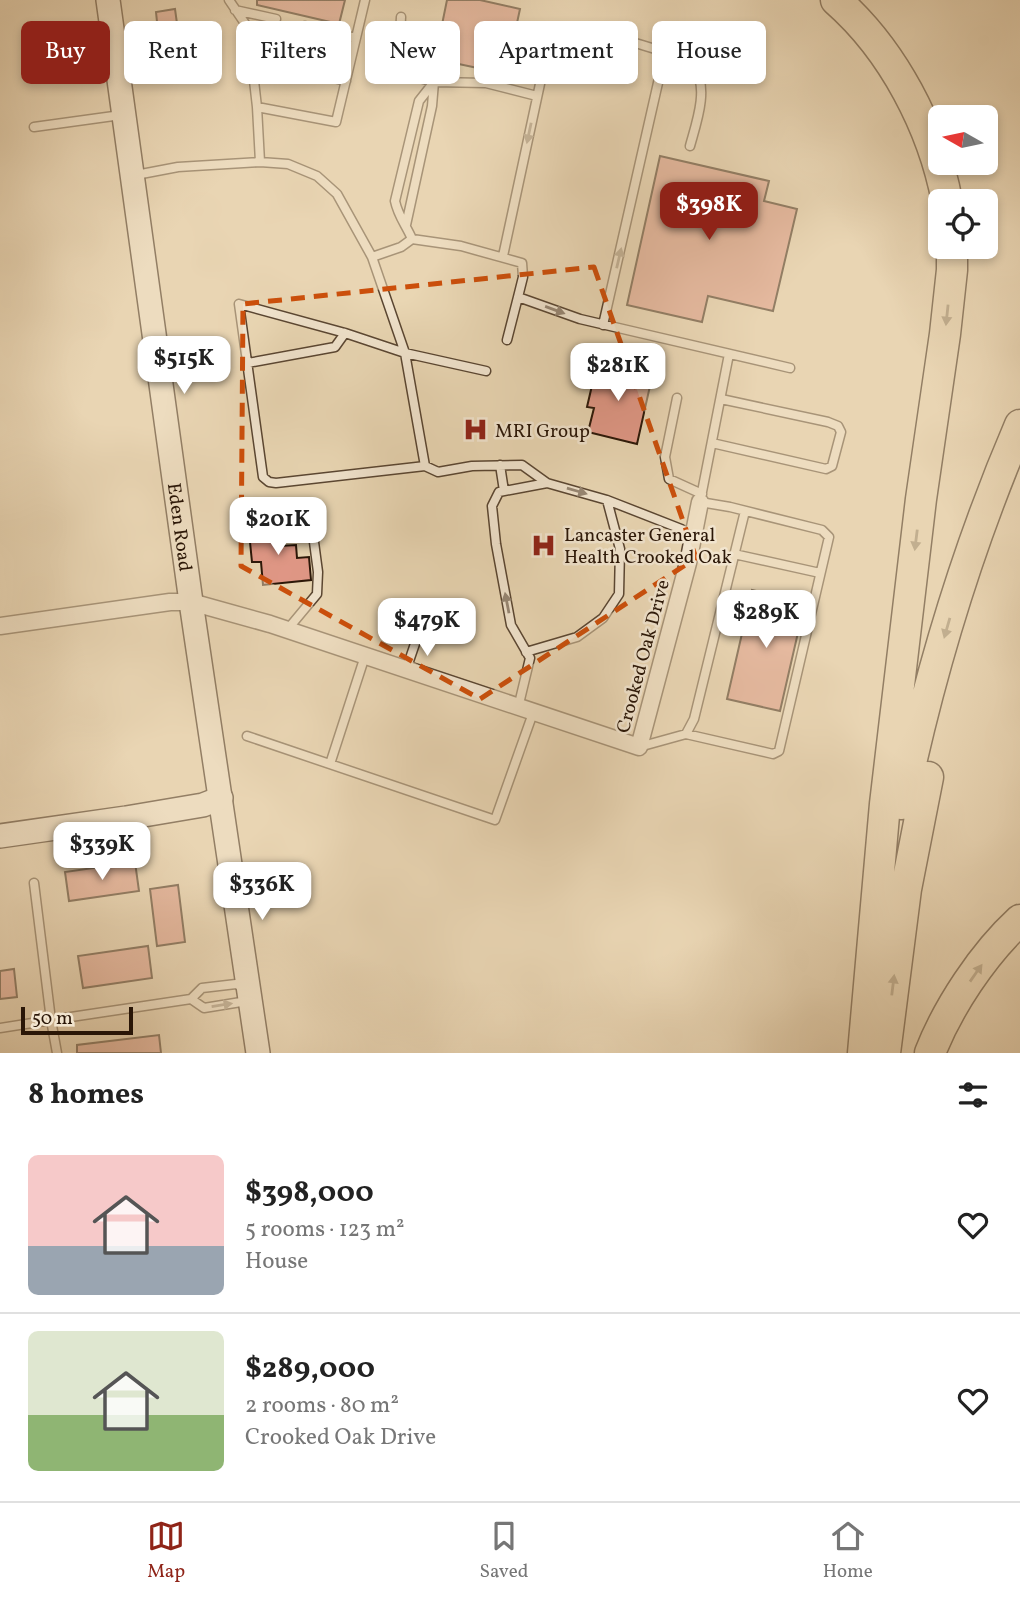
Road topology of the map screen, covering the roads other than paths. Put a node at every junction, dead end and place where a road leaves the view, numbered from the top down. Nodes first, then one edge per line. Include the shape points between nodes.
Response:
1 (108, 0) edge
2 (229, 0) edge
3 (365, 0) edge
4 (836, 0) edge
5 (235, 10) junction
6 (401, 17) dead end
7 (276, 19) dead end
8 (242, 21) edge
9 (401, 21) edge
10 (351, 37) edge
11 (356, 38) junction
12 (652, 49) edge
13 (351, 60) edge
14 (460, 82) edge
15 (254, 84) edge
16 (345, 84) edge
17 (432, 84) edge
18 (434, 84) edge
19 (658, 84) edge
20 (701, 84) edge
21 (537, 96) junction
22 (257, 107) junction
23 (124, 114) junction
24 (34, 127) dead end
25 (690, 146) dead end
26 (260, 162) junction
27 (133, 175) junction
28 (944, 189) edge
29 (406, 225) junction
30 (412, 239) junction
31 (503, 256) junction
32 (372, 257) junction
33 (951, 259) edge
34 (518, 297) junction
35 (604, 325) junction
36 (345, 332) junction
37 (508, 340) dead end
38 (405, 353) junction
39 (729, 354) junction
40 (248, 363) junction
41 (790, 368) dead end
42 (486, 370) dead end
43 (677, 398) dead end
44 (721, 399) junction
45 (1020, 425) edge
46 (712, 443) junction
47 (425, 466) junction
48 (500, 466) junction
49 (1020, 479) edge
50 (547, 483) junction
51 (504, 491) junction
52 (701, 498) junction
53 (607, 500) junction
54 (745, 511) junction
55 (312, 527) dead end
56 (694, 534) junction
57 (734, 554) junction
58 (820, 573) junction
59 (191, 602) junction
60 (0, 626) edge
61 (287, 630) junction
62 (460, 634) dead end
63 (526, 652) junction
64 (365, 656) junction
65 (406, 670) junction
66 (526, 710) junction
67 (686, 734) junction
68 (247, 736) dead end
69 (639, 747) junction
70 (330, 764) junction
71 (221, 799) junction
72 (0, 835) edge
73 (34, 883) dead end
74 (1020, 920) edge
75 (249, 990) junction
76 (191, 999) junction
77 (51, 1020) junction
78 (0, 1028) edge
79 (57, 1053) edge
80 (258, 1053) edge
81 (863, 1053) edge
82 (885, 1053) edge
83 (930, 1053) edge

1 - 23 street, Eden Road
2 - 5 lane
3 - 11 lane
4 - 28 highway via 873,36 898,75 917,111
5 - 7 lane
5 - 8 lane
6 - 9 lane
10 - 11 lane
11 - 13 lane
12 - 21 lane via 583,30 568,33 547,56
14 - 21 lane via 486,83
15 - 22 lane
16 - 22 lane via 336,122
17 - 29 lane via 419,101 395,201 398,217
18 - 29 lane
35 -> 19 lane
20 - 25 lane
21 -> 31 lane
22 - 26 lane
23 - 24 lane
23 - 27 street, Eden Road
26 - 27 lane
26 - 32 lane via 288,164 317,176 337,194
27 - 59 street, Eden Road
29 - 30 lane
30 - 31 lane
30 - 32 lane
31 - 34 lane via 522,263
32 - 38 lane
33 -> 81 highway via 946,334 921,499 885,804
34 -> 35 lane
34 - 37 lane
35 - 39 lane
36 - 38 lane
36 - 40 lane via 335,347
36 - 40 lane via 239,303
38 - 42 lane
38 - 47 lane
39 - 41 lane
39 - 44 lane
40 - 47 lane via 263,477 269,482
43 - 52 lane via 665,457 669,479
44 - 46 lane
44 - 46 lane via 828,422 841,432 832,466 826,469
45 -> 81 highway via 966,568 924,713 891,858
46 - 52 lane
47 - 48 lane via 438,472
48 - 50 lane via 522,465
48 - 51 lane
82 -> 49 highway via 906,889 931,766 973,611
50 - 51 lane
50 -> 53 lane
63 -> 51 lane via 511,625 492,506
52 - 54 lane
52 - 56 street, Crooked Oak Drive
53 - 56 lane
53 - 63 lane via 620,549 619,594 603,618 577,637
54 - 57 lane
54 - 58 lane via 822,530 829,537
55 - 61 lane via 317,594
56 - 69 street, Crooked Oak Drive
57 - 58 lane
57 - 67 lane via 694,719
58 - 67 lane via 779,751 773,754
59 - 60 street, Crooked Oak Drive
59 - 61 street, Crooked Oak Drive
59 - 71 street, Eden Road
61 - 64 street, Crooked Oak Drive
62 - 65 lane via 424,626
63 - 66 lane via 530,657
64 - 65 street, Crooked Oak Drive
64 - 70 lane
65 - 66 street, Crooked Oak Drive
66 - 69 street, Crooked Oak Drive
66 - 70 lane via 495,820
67 - 69 lane
68 - 70 lane
71 - 72 street
71 - 75 street, Eden Road
73 - 77 lane
83 -> 74 highway via 952,1008 990,953
75 - 76 lane via 236,984 202,988
76 -> 75 lane via 204,1008 241,1002
75 - 80 street, Eden Road
76 - 77 lane
77 - 78 lane
77 - 79 lane

